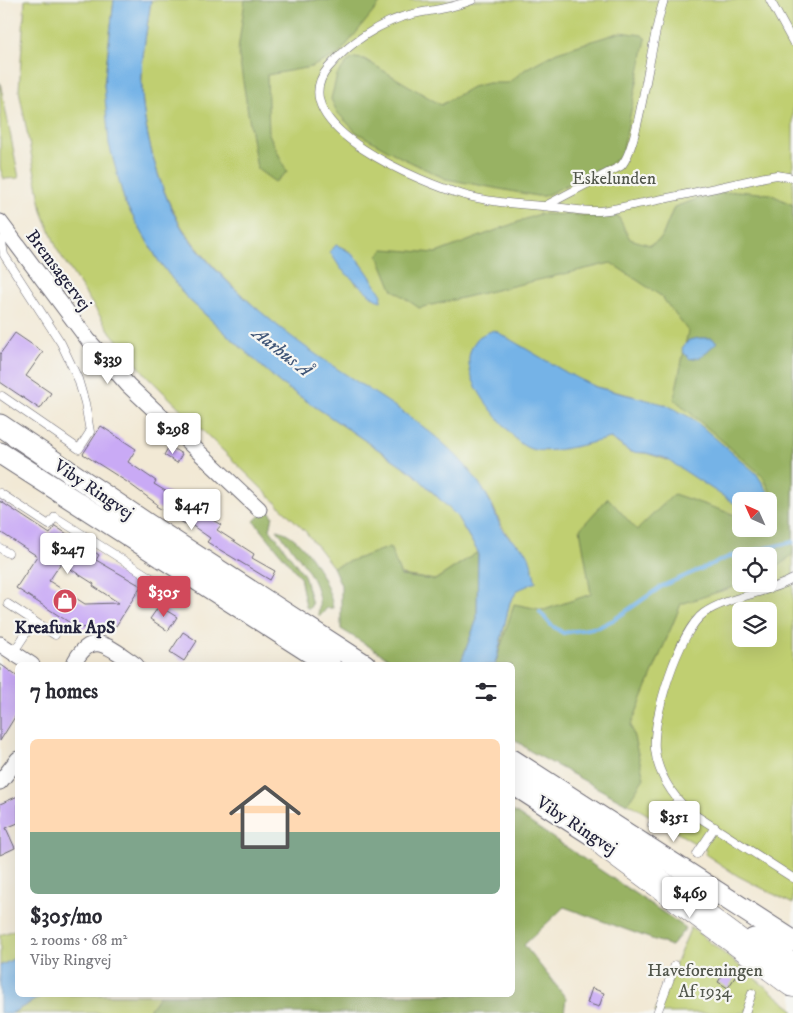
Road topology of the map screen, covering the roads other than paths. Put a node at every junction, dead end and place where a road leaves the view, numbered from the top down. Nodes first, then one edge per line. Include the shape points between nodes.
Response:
1 (472, 0) edge
2 (664, 0) edge
3 (770, 0) edge
4 (793, 42) edge
5 (793, 178) edge
6 (566, 195) junction
7 (546, 206) junction
8 (569, 208) junction
9 (3, 226) edge
10 (2, 396) dead end
11 (0, 425) edge
12 (0, 453) edge
13 (0, 493) edge
14 (259, 509) dead end
15 (0, 548) edge
16 (8, 553) dead end
17 (793, 579) edge
18 (144, 593) dead end
19 (8, 604) dead end
20 (34, 621) junction
21 (55, 635) dead end
22 (0, 644) edge
23 (13, 653) junction
24 (27, 662) edge
25 (74, 662) edge
26 (131, 662) edge
27 (325, 662) edge
28 (360, 662) edge
29 (515, 762) edge
30 (15, 763) edge
31 (535, 775) junction
32 (0, 782) edge
33 (515, 785) edge
34 (678, 801) junction
35 (652, 825) dead end
36 (715, 827) junction
37 (606, 844) junction
38 (696, 854) dead end
39 (793, 878) edge
40 (793, 926) edge
41 (793, 941) edge
42 (793, 964) edge
43 (675, 965) dead end
44 (793, 983) edge
45 (752, 993) dead end
46 (657, 1013) edge
47 (745, 1013) edge

1 - 7 lane via 403,17 368,33 326,72 319,90 320,101 328,118 346,137 387,164 463,195 501,203
2 - 6 lane via 657,18 636,126 626,159 621,166
3 - 4 lane
5 - 8 lane via 766,176 598,211
6 - 7 lane
6 - 8 lane via 565,202
7 - 8 lane
9 - 10 lane via 4,254 70,362 86,403 90,432 79,449
9 - 14 street, Bremsagervej via 89,341 128,386
11 - 28 main road, Viby Ringvej
12 - 27 main road, Viby Ringvej
13 - 18 lane via 50,525 54,517 153,579
15 - 16 lane
17 - 34 lane via 711,609 688,630 668,680 654,733 659,765
19 - 20 lane
20 - 21 lane
20 - 23 lane
22 - 23 street
23 - 24 street
25 - 26 street via 84,647 97,643 104,644
29 - 31 main road, Viby Ringvej
30 - 32 street
31 - 40 main road via 628,823
31 - 41 main road, Viby Ringvej
33 - 37 main road, Viby Ringvej
34 - 35 lane
34 - 36 lane
36 - 38 lane
36 - 39 lane
37 - 42 main road, Viby Ringvej
37 - 44 highway
43 - 46 lane
45 - 47 lane

